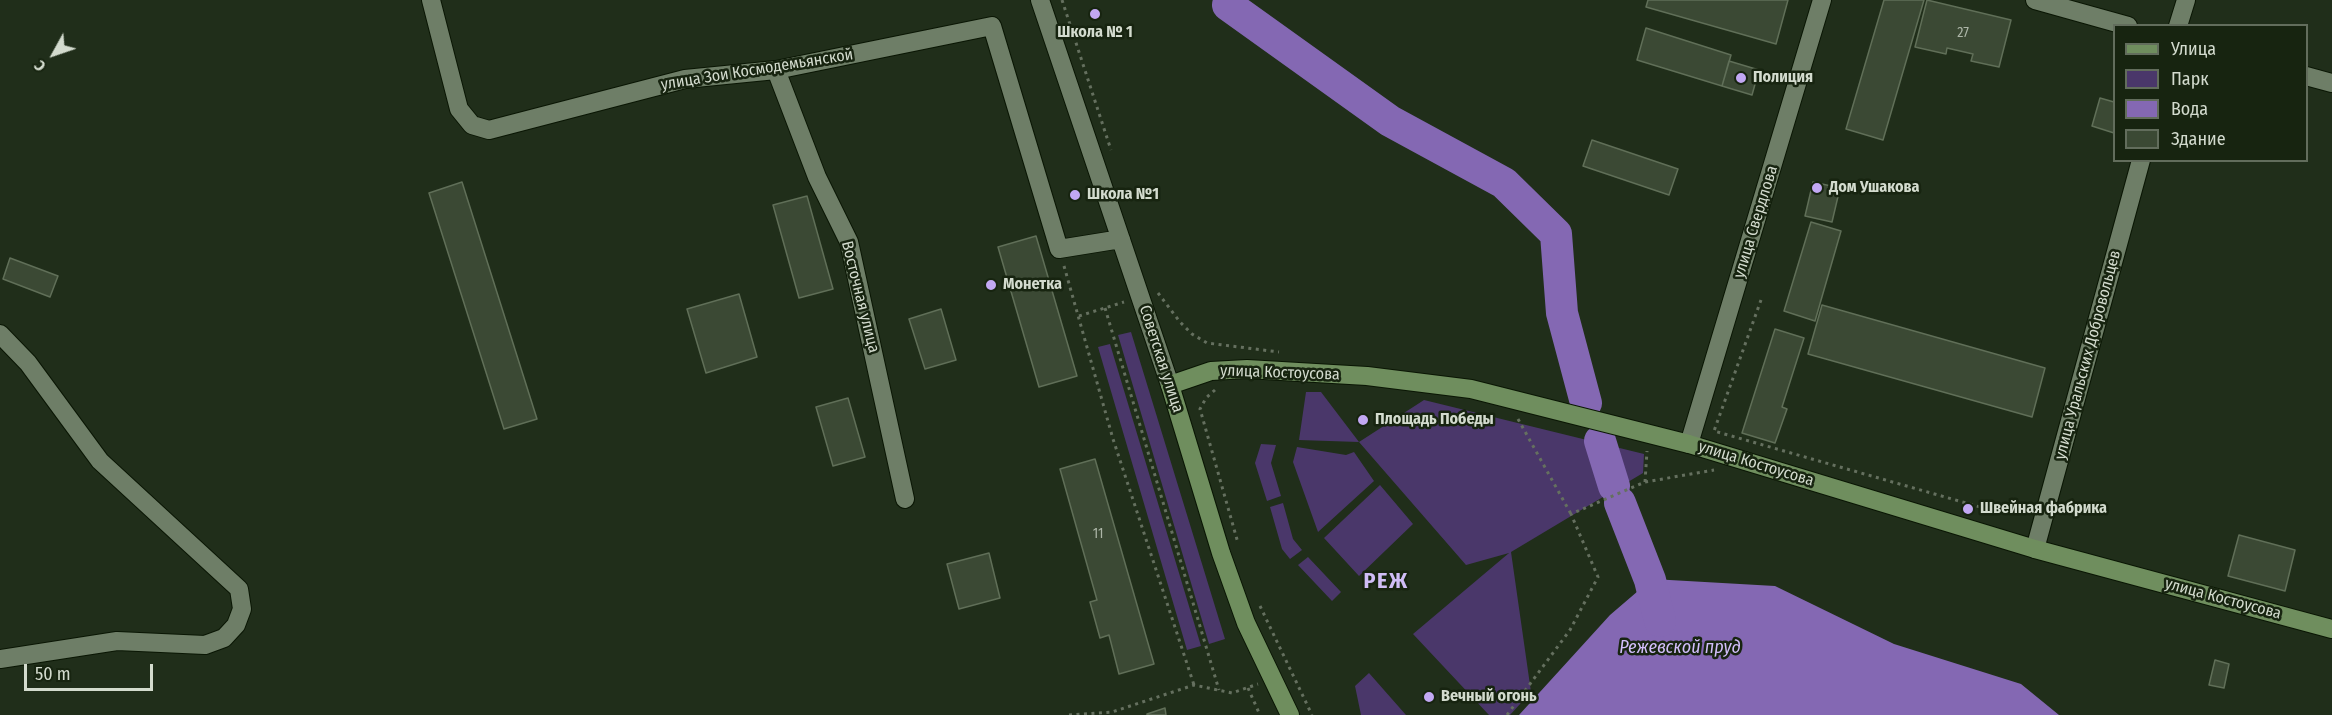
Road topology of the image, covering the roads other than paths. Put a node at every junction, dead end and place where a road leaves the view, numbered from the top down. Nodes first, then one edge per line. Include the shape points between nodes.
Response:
1 (431, 0) edge
2 (1040, 0) edge
3 (1822, 0) edge
4 (2035, 0) edge
5 (2186, 0) edge
6 (2121, 24) edge
7 (2179, 24) edge
8 (776, 70) junction
9 (2308, 76) edge
10 (2332, 83) edge
11 (2140, 162) edge
12 (1120, 239) junction
13 (0, 334) edge
14 (1170, 385) junction
15 (1689, 444) junction
16 (905, 499) dead end
17 (2035, 549) junction
18 (2332, 629) edge
19 (0, 658) edge
20 (1290, 715) edge

1 - 8 street, улица Зои Космодемьянской via 459,109 472,125 489,130 685,79
2 - 12 street, Советская улица
3 - 15 street, улица Свердлова
4 - 6 street
5 - 7 street
8 - 12 street, улица Зои Космодемьянской via 992,26 1059,249
8 - 16 street, Восточная улица via 817,177 849,242
9 - 10 street
11 - 17 street, улица Уральских Добровольцев
12 - 14 street, Советская улица
13 - 19 street via 28,363 99,461 239,589 242,609 236,625 224,639 205,645 117,641
14 - 15 main road, улица Костоусова via 1211,371 1247,369 1367,376 1471,389
14 - 20 main road, Советская улица via 1246,623
15 - 17 main road, улица Костоусова via 1732,447
17 - 18 main road, улица Костоусова

